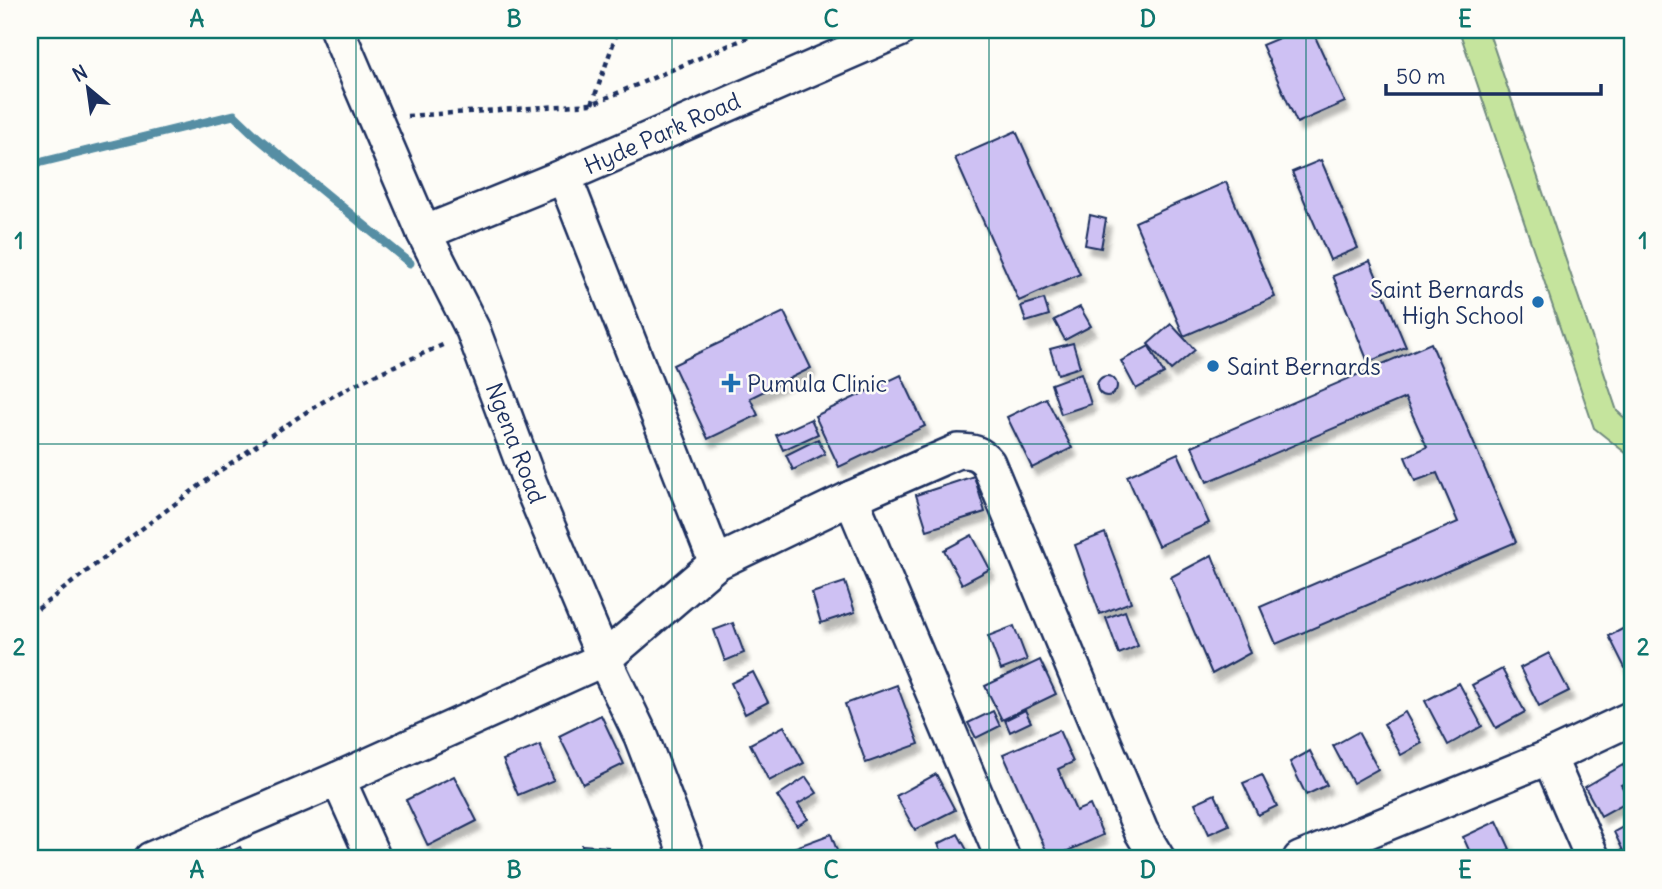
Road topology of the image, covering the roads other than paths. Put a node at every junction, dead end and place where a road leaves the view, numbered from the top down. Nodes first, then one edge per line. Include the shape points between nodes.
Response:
1 (337, 30) edge
2 (898, 30) edge
3 (850, 39) edge
4 (564, 176) junction
5 (424, 233) junction
6 (851, 498) junction
7 (716, 563) junction
8 (604, 659) junction
9 (1632, 718) edge
10 (1549, 757) junction
11 (338, 779) junction
12 (151, 859) edge
13 (374, 859) edge
14 (688, 859) edge
15 (1003, 859) edge
16 (1158, 859) edge
17 (1300, 859) edge
18 (1593, 859) edge

1 - 5 street, Ngena Road
2 - 3 street, Hyde Park Road
3 - 4 street, Hyde Park Road
4 - 5 street, Hyde Park Road
4 - 7 street
5 - 8 street, Ngena Road via 474,330 531,486
6 - 7 street
6 - 15 street
6 - 16 street via 958,451 981,454 1141,831
7 - 8 street
8 - 11 street
8 - 14 street, Ngena Road via 641,736
9 - 10 street
10 - 17 street
10 - 18 street
11 - 12 street
11 - 13 street

